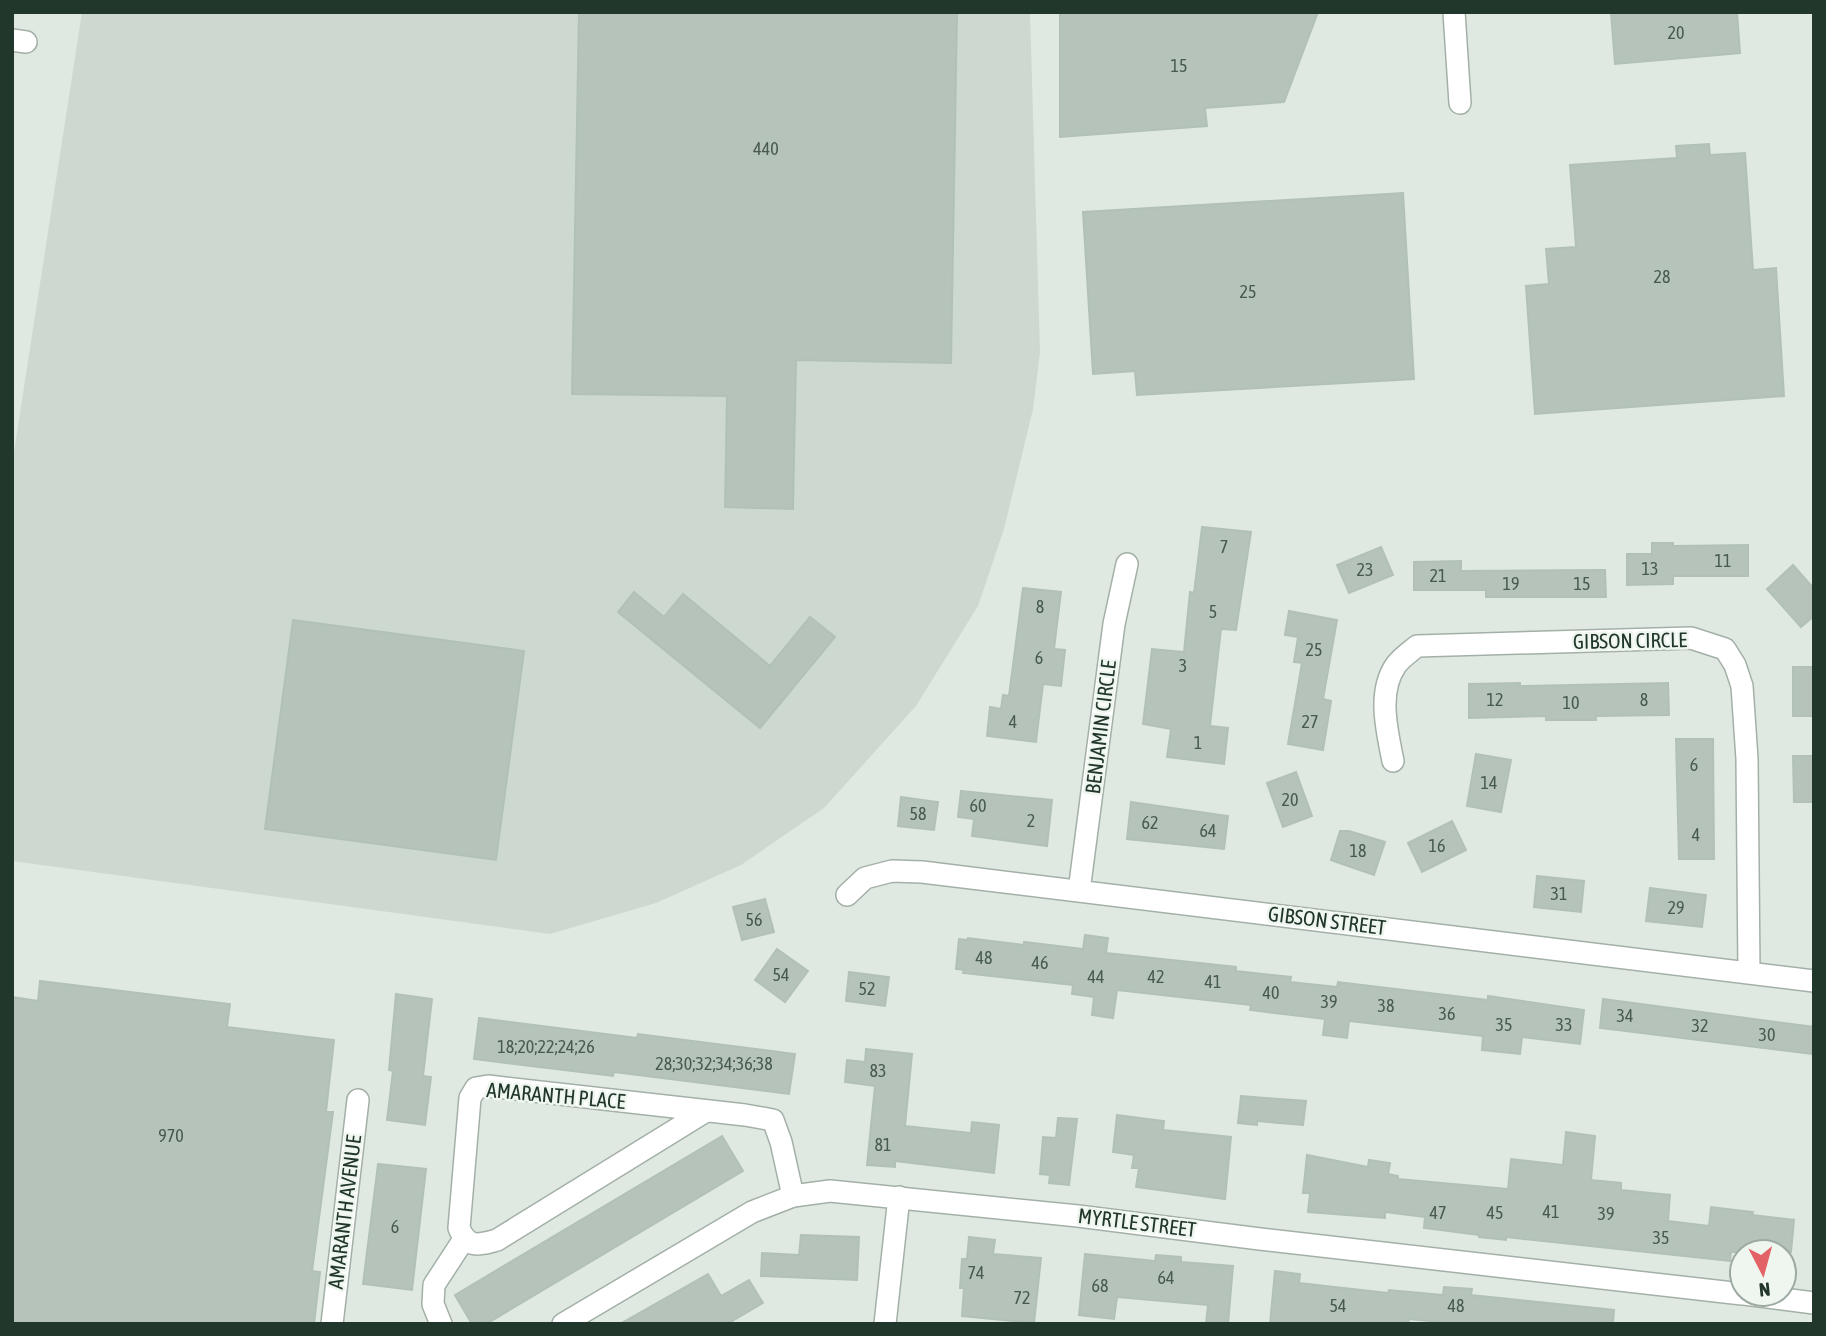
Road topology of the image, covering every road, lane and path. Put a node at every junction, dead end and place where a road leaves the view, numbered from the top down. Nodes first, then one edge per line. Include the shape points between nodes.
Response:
1 (1454, 12) edge
2 (1460, 103) dead end
3 (1127, 564) dead end
4 (1393, 761) dead end
5 (1079, 891) junction
6 (847, 895) dead end
7 (1749, 973) junction
8 (1814, 981) edge
9 (358, 1100) dead end
10 (706, 1111) junction
11 (793, 1196) junction
12 (899, 1197) junction
13 (464, 1239) junction
14 (1728, 1292) edge
15 (332, 1324) edge
16 (441, 1324) edge
17 (563, 1324) edge
18 (885, 1324) edge

1 - 2 street
3 - 5 street, BENJAMIN CIRCLE via 1114,624
4 - 7 street, GIBSON CIRCLE via 1384,721 1388,688 1395,666 1417,646 1691,638 1725,649 1742,686 1744,710
5 - 6 street, GIBSON STREET via 892,871 865,878
5 - 7 street, GIBSON STREET
7 - 8 street, GIBSON STREET
9 - 15 street, AMARANTH AVENUE
10 - 11 street, AMARANTH PLACE via 773,1120
10 - 13 street via 497,1240 482,1244
10 - 13 street, AMARANTH PLACE via 477,1088 470,1098 459,1228
11 - 12 street, MYRTLE STREET via 830,1191
11 - 17 street, MYRTLE STREET via 752,1212
12 - 14 street, MYRTLE STREET
12 - 18 street
13 - 16 street via 434,1284 432,1304

